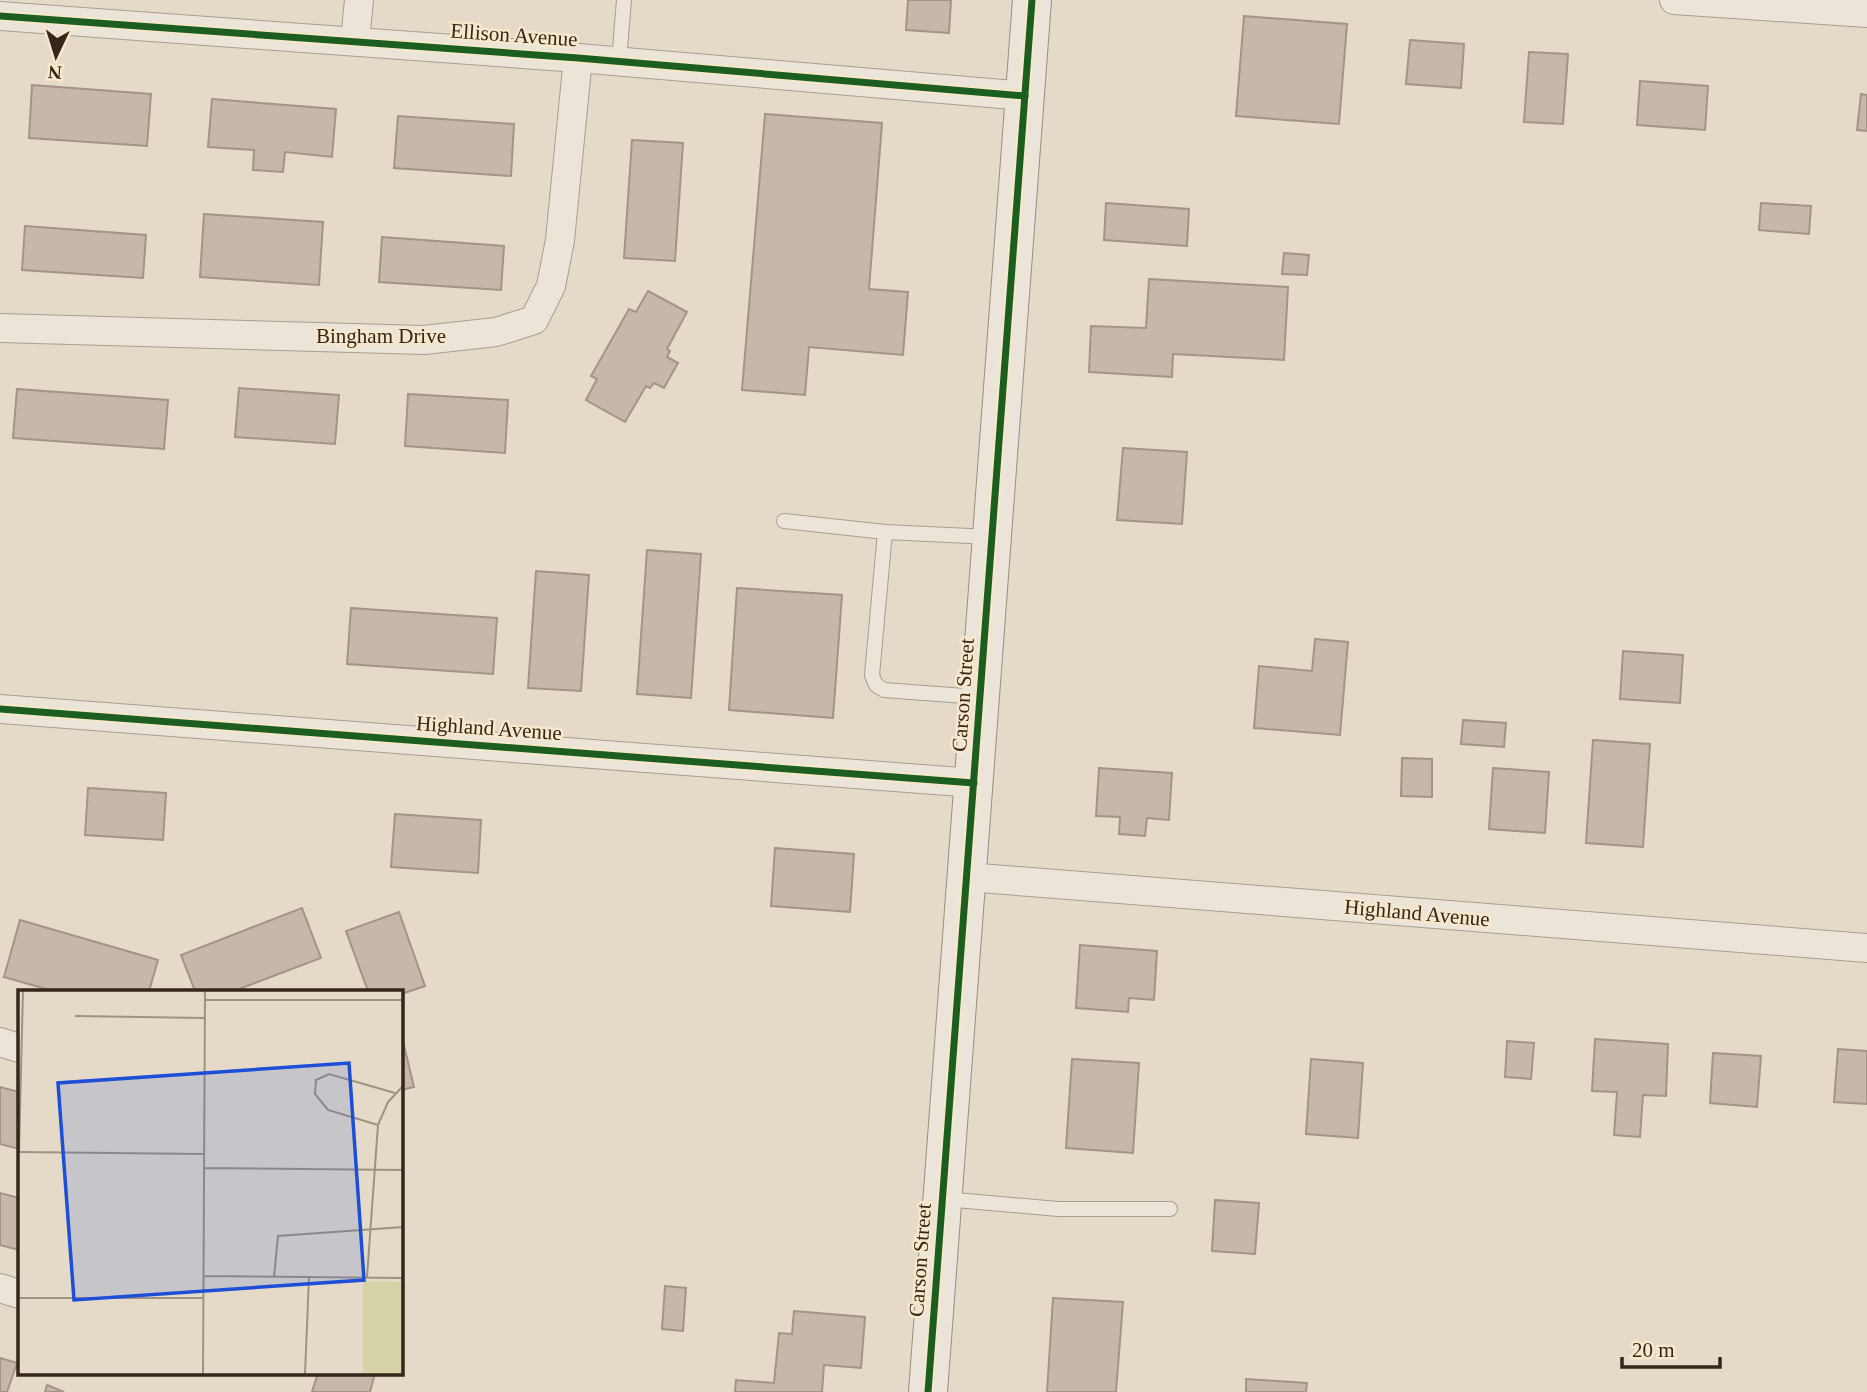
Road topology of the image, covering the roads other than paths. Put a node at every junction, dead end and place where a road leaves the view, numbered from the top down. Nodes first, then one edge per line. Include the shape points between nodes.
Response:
1 (359, 0) edge
2 (624, 0) edge
3 (1032, 0) edge
4 (1674, 0) edge
5 (1867, 13) edge
6 (0, 16) edge
7 (355, 41) junction
8 (578, 58) junction
9 (619, 61) junction
10 (1025, 96) junction
11 (0, 328) edge
12 (784, 521) dead end
13 (886, 532) junction
14 (993, 537) junction
15 (981, 697) junction
16 (0, 709) edge
17 (975, 783) junction
18 (967, 877) junction
19 (1867, 948) edge
20 (0, 1042) edge
21 (18, 1048) edge
22 (943, 1199) junction
23 (1170, 1209) dead end
24 (0, 1288) edge
25 (18, 1294) edge
26 (928, 1392) edge

1 - 7 street
2 - 9 lane
3 - 10 street, Carson Street
4 - 5 street
6 - 7 street, Ellison Avenue
7 - 8 street, Ellison Avenue
8 - 9 street, Ellison Avenue
8 - 11 street, Bingham Drive via 560,240 551,286 534,320 496,332 424,340
9 - 10 street, Ellison Avenue
10 - 14 street, Carson Street
12 - 13 lane
13 - 14 lane
13 - 15 lane via 873,680 884,690
14 - 15 street, Carson Street
15 - 17 street, Carson Street
16 - 17 street, Highland Avenue
17 - 18 street, Carson Street
18 - 19 street, Highland Avenue
18 - 22 street, Carson Street
20 - 21 street
22 - 23 lane via 1058,1209
22 - 26 street, Carson Street
24 - 25 street

